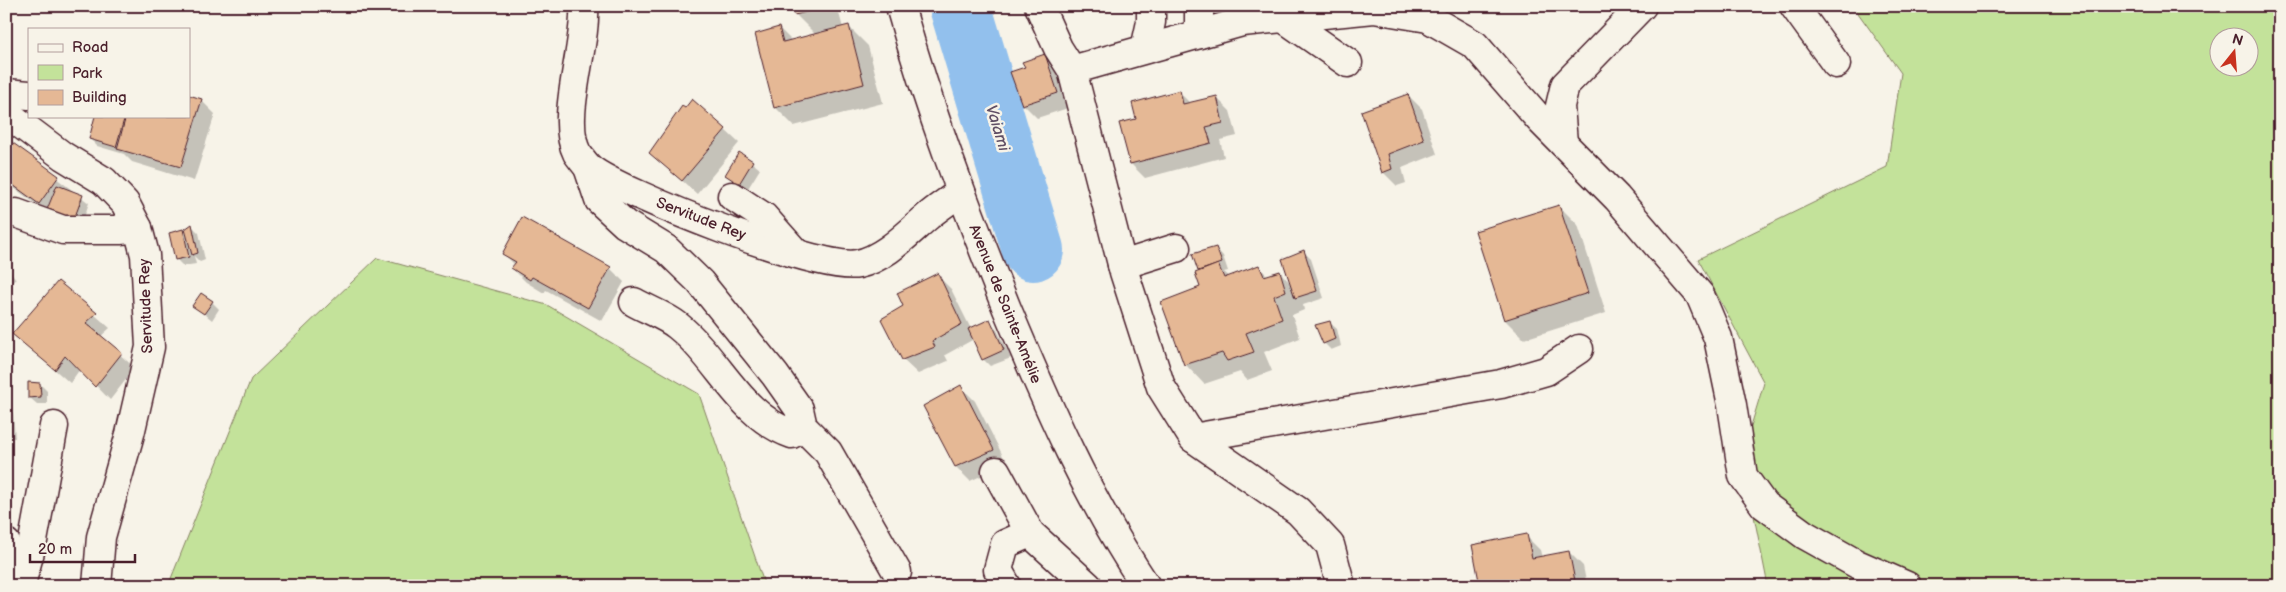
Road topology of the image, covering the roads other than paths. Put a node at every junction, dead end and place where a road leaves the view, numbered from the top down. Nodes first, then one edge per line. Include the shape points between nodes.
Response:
1 (584, 6) edge
2 (900, 6) edge
3 (1039, 6) edge
4 (1151, 6) edge
5 (1199, 6) edge
6 (1642, 6) edge
7 (1794, 6) edge
8 (1282, 17) junction
9 (1199, 34) junction
10 (1145, 49) junction
11 (1348, 63) dead end
12 (1836, 64) dead end
13 (1072, 70) junction
14 (6, 93) edge
15 (28, 95) edge
16 (6, 113) edge
17 (1563, 143) junction
18 (588, 167) junction
19 (960, 192) junction
20 (732, 196) dead end
21 (16, 214) dead end
22 (138, 228) junction
23 (1176, 248) dead end
24 (797, 254) junction
25 (1122, 265) junction
26 (634, 302) dead end
27 (1579, 349) dead end
28 (54, 426) dead end
29 (802, 427) junction
30 (1193, 438) junction
31 (996, 471) dead end
32 (1030, 533) junction
33 (6, 543) edge
34 (897, 572) dead end
35 (21, 585) edge
36 (97, 586) edge
37 (1007, 586) edge
38 (1088, 586) edge
39 (1146, 586) edge
40 (1341, 586) edge
41 (1906, 586) edge

1 - 18 street, Servitude Rey via 572,133 577,152
2 - 19 street, Avenue de Sainte-Amélie
3 - 13 street
4 - 10 street
5 - 9 street
6 - 17 street via 1565,85 1560,106
7 - 12 street
8 - 9 street via 1242,22
8 - 11 street
8 - 17 street via 1374,9 1428,18 1475,45
9 - 10 street
10 - 13 street
13 - 25 street
14 - 15 street
16 - 22 street, Servitude Rey via 104,182 125,203
17 - 41 street via 1617,198 1700,295 1718,338 1743,476 1764,505 1805,535
18 - 24 street, Servitude Rey via 612,182 674,210
18 - 29 street via 599,200 625,224 666,249 700,282 799,409
19 - 24 street, Servitude Rey via 879,255 858,264 835,264
19 - 39 street, Avenue de Sainte-Amélie via 1044,400 1086,487
20 - 24 street via 764,217
21 - 22 street via 62,230
22 - 36 street, Servitude Rey via 145,255 150,347 101,537
23 - 25 street
25 - 30 street via 1161,387
26 - 29 street via 678,326 715,363 751,410 776,428 792,434
27 - 30 street via 1546,371 1501,384
28 - 35 street via 33,541
29 - 34 street via 828,452
30 - 40 street via 1298,511 1330,545
31 - 32 street
32 - 37 street via 1005,544 998,570
32 - 38 street
33 - 35 street

